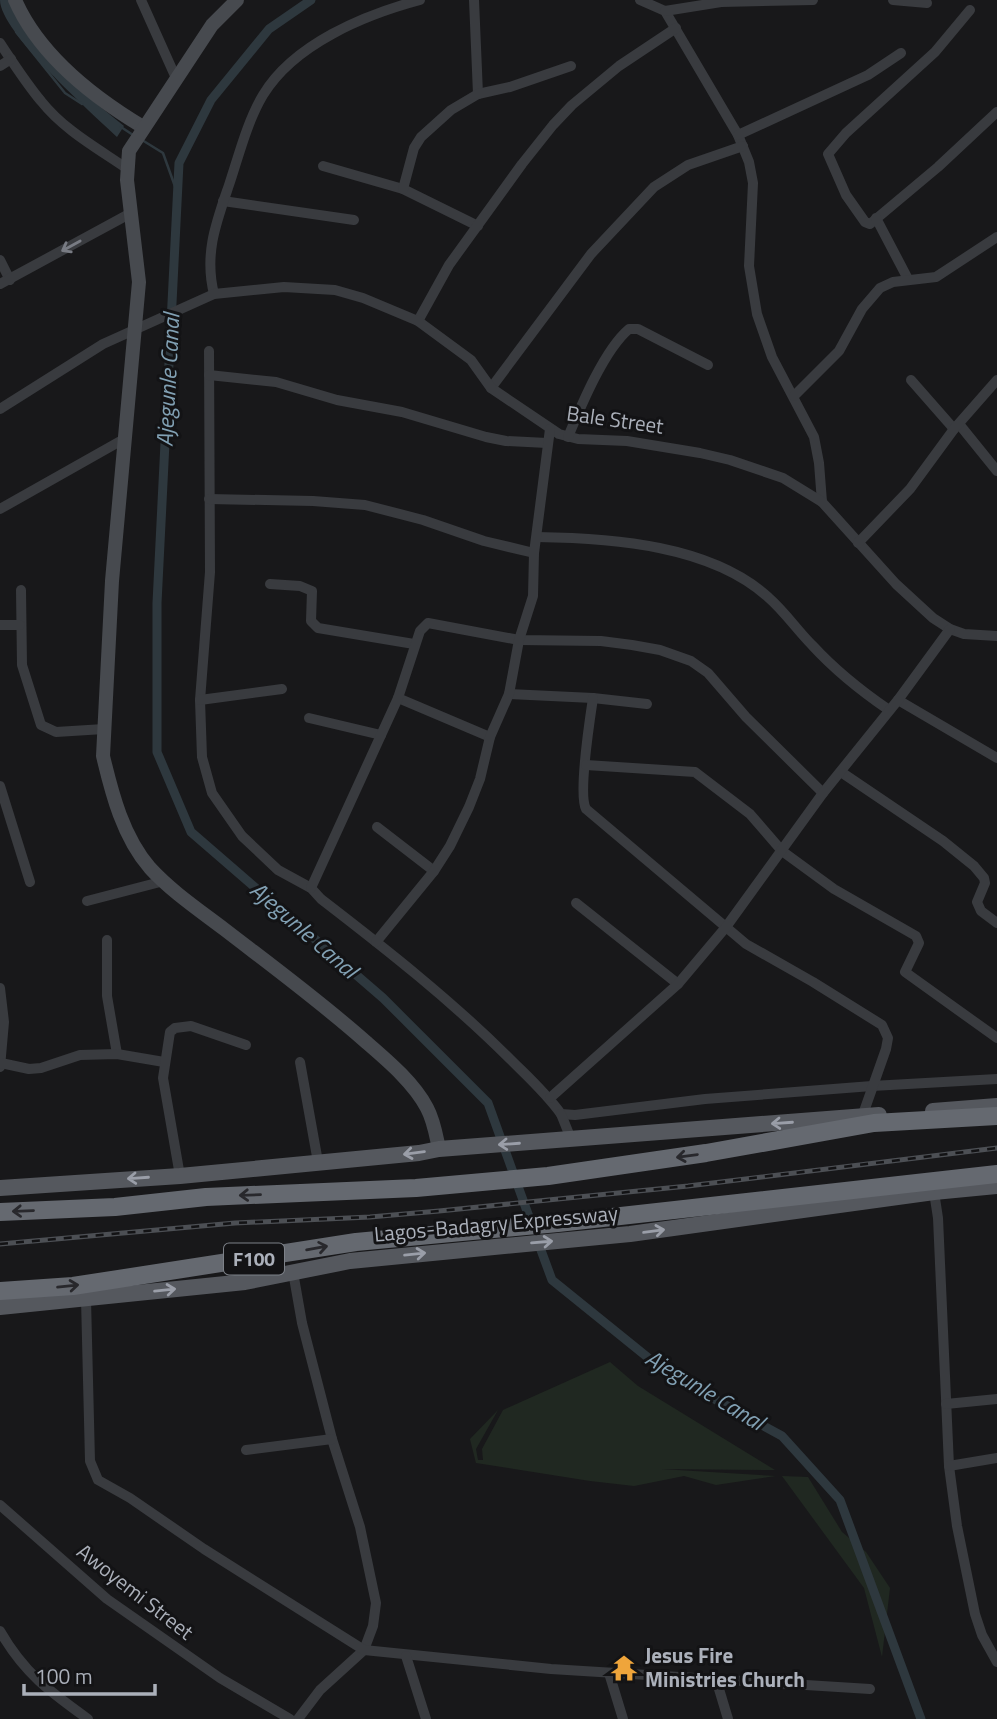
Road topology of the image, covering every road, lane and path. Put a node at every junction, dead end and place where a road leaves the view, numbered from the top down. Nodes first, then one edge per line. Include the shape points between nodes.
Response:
1 (15, 0) edge
2 (141, 0) edge
3 (237, 0) edge
4 (420, 0) edge
5 (474, 0) edge
6 (640, 0) edge
7 (813, 0) edge
8 (893, 0) edge
9 (927, 3) dead end
10 (970, 10) dead end
11 (665, 11) junction
12 (676, 28) junction
13 (0, 43) edge
14 (901, 53) dead end
15 (11, 59) junction
16 (0, 66) edge
17 (571, 66) dead end
18 (176, 78) junction
19 (478, 94) junction
20 (997, 112) edge
21 (141, 131) junction
22 (738, 135) junction
23 (743, 146) junction
24 (323, 166) dead end
25 (126, 168) junction
26 (403, 189) junction
27 (223, 201) junction
28 (131, 213) junction
29 (876, 218) junction
30 (355, 220) dead end
31 (478, 226) junction
32 (997, 237) edge
33 (0, 260) edge
34 (908, 279) junction
35 (5, 282) edge
36 (209, 296) junction
37 (418, 321) junction
38 (139, 328) junction
39 (209, 351) dead end
40 (708, 365) dead end
41 (209, 375) junction
42 (911, 380) dead end
43 (997, 380) edge
44 (491, 387) junction
45 (794, 396) junction
46 (0, 408) edge
47 (957, 427) junction
48 (550, 429) junction
49 (568, 437) junction
50 (124, 439) junction
51 (547, 443) junction
52 (997, 471) edge
53 (209, 499) junction
54 (822, 502) junction
55 (0, 509) edge
56 (537, 537) junction
57 (858, 543) junction
58 (534, 552) junction
59 (270, 584) dead end
60 (21, 590) dead end
61 (0, 625) edge
62 (20, 625) junction
63 (950, 629) junction
64 (997, 636) edge
65 (519, 640) junction
66 (414, 645) junction
67 (282, 689) dead end
68 (509, 694) junction
69 (398, 698) junction
70 (593, 698) junction
71 (200, 700) junction
72 (898, 700) junction
73 (647, 704) dead end
74 (889, 710) junction
75 (309, 718) dead end
76 (104, 729) junction
77 (382, 735) junction
78 (491, 737) junction
79 (997, 758) edge
80 (586, 765) junction
81 (841, 772) junction
82 (0, 786) edge
83 (823, 793) junction
84 (377, 827) dead end
85 (782, 851) junction
86 (434, 871) junction
87 (164, 881) junction
88 (30, 882) dead end
89 (310, 888) junction
90 (87, 901) dead end
91 (576, 903) dead end
92 (997, 923) edge
93 (726, 927) junction
94 (107, 940) dead end
95 (376, 942) junction
96 (678, 984) junction
97 (0, 988) edge
98 (997, 1038) edge
99 (246, 1045) dead end
100 (117, 1054) junction
101 (164, 1062) junction
102 (300, 1062) dead end
103 (1, 1065) edge
104 (997, 1079) edge
105 (872, 1086) junction
106 (550, 1098) junction
107 (997, 1106) edge
108 (561, 1114) junction
109 (997, 1116) edge
110 (862, 1117) junction
111 (571, 1139) junction
112 (439, 1149) junction
113 (318, 1162) junction
114 (997, 1174) edge
115 (180, 1176) junction
116 (997, 1186) edge
117 (0, 1188) edge
118 (934, 1192) junction
119 (0, 1212) edge
120 (293, 1272) junction
121 (0, 1291) edge
122 (86, 1299) junction
123 (0, 1307) edge
124 (997, 1399) edge
125 (946, 1404) junction
126 (332, 1439) junction
127 (246, 1450) dead end
128 (997, 1458) edge
129 (949, 1465) junction
130 (0, 1504) edge
131 (0, 1631) edge
132 (364, 1650) junction
133 (406, 1656) junction
134 (997, 1662) edge
135 (609, 1673) junction
136 (716, 1679) junction
137 (870, 1689) dead end
138 (88, 1719) edge
139 (290, 1719) edge
140 (298, 1719) edge
141 (426, 1719) edge
142 (622, 1719) edge
143 (728, 1719) edge

1 - 21 street via 33,33 67,69
2 - 18 street
3 - 18 street via 212,25
4 - 27 street via 359,21 288,64 253,116
5 - 19 street
6 - 11 street
7 - 11 street via 721,2
8 - 9 street
10 - 29 street via 935,52 828,154 846,195 865,222
11 - 12 street
12 - 22 street
12 - 31 street via 572,105
13 - 15 street
14 - 22 street via 868,75
15 - 16 street
15 - 25 street via 62,123
17 - 19 street
18 - 21 street
19 - 26 street via 421,137 411,155
20 - 29 street
21 - 25 street via 129,151
22 - 23 street
23 - 44 street via 688,165 654,187 591,254
23 - 45 street via 753,183 750,266 757,314 772,357
24 - 26 street
25 - 28 street
26 - 31 street
27 - 30 street
27 - 36 street via 209,265
28 -> 35 street
28 - 38 street
29 - 34 street
31 - 37 street via 449,265
32 - 34 street via 945,272
33 - 35 street
34 - 45 street via 893,282 871,296 839,351
36 - 37 street, Bale Street via 284,287 335,290
36 - 38 street, Bale Street
37 - 44 street, Bale Street via 471,360
38 - 46 street, Bale Street via 80,356
38 - 50 street
39 - 41 street
40 - 49 street via 638,329 629,330 587,391
41 - 51 street via 276,382 496,439
41 - 53 street
42 - 47 street
43 - 47 street
44 - 48 street, Bale Street
45 - 54 street via 814,437
47 - 52 street
47 - 57 street via 909,489
48 - 49 street, Bale Street
48 - 51 street
49 - 54 street, Bale Street via 638,442 730,460 783,478
50 - 55 street
50 - 76 street
51 - 56 street
53 - 58 street via 365,505
53 - 71 street via 210,572
54 - 57 street, Bale Street
56 - 58 street
56 - 74 street via 638,543 724,568 767,596 830,664
57 - 63 street, Bale Street via 915,604
58 - 65 street via 533,596
59 - 66 street via 312,591 311,621 318,628
60 - 62 street
61 - 62 street
62 - 76 street via 24,676 41,725 56,732
63 - 64 street, Bale Street
63 - 72 street
65 - 66 street via 433,622 423,625
65 - 68 street
65 - 83 street via 611,642 660,650 691,661 708,673
66 - 69 street
67 - 71 street
68 - 70 street
68 - 78 street
69 - 77 street
69 - 78 street
70 - 73 street
70 - 80 street
71 - 89 street via 202,757 212,793 256,851
72 - 74 street
72 - 79 street
74 - 81 street
75 - 77 street
76 - 87 street via 103,755 121,818 149,866
77 - 89 street
78 - 86 street via 469,807
80 - 85 street via 695,772 750,814
80 - 93 street via 586,809
81 - 83 street
81 - 92 street via 974,866 985,883 976,902
82 - 88 street
83 - 85 street
84 - 86 street
85 - 93 street
85 - 98 street via 916,936 919,943 905,972
86 - 95 street
87 - 90 street
87 - 112 street via 392,1065 426,1106
89 - 95 street
91 - 96 street
93 - 96 street
93 - 105 street via 746,944 883,1025 888,1038
94 - 100 street via 107,996
95 - 106 street via 458,1010
96 - 106 street
97 - 103 street via 4,1022
99 - 101 street via 182,1026 170,1032
100 - 101 street
100 - 103 street via 80,1055 41,1068
101 - 115 street
102 - 113 street
104 - 105 street
105 - 108 street
105 - 110 street
106 - 108 street
107 - 110 main road
108 - 111 street
109 -> 119 highway, Lagos-Badagry Expressway via 874,1123 706,1153 499,1181
110 -> 111 main road
111 -> 112 main road
112 -> 113 main road
113 - 115 main road
121 -> 114 highway, Lagos-Badagry Expressway / F100 via 73,1286 356,1242
115 -> 117 main road
116 - 118 main road, Lagos-Badagry Expressway
120 -> 118 main road, Lagos-Badagry Expressway via 350,1261 630,1234
118 - 125 street
122 -> 120 main road, Lagos-Badagry Expressway via 245,1282
120 - 126 street
122 - 123 main road, Lagos-Badagry Expressway
122 - 132 street via 90,1461 98,1480
124 - 125 street
125 - 129 street
126 - 127 street
126 - 132 street via 360,1527 376,1603
128 - 129 street
129 - 134 street via 975,1614
130 - 139 street, Awoyemi Street via 107,1599 220,1678
131 - 138 street via 32,1676
132 - 133 street
132 - 140 street via 320,1690
133 - 135 street
133 - 141 street
135 - 136 street
135 - 142 street
136 - 137 street
136 - 143 street

